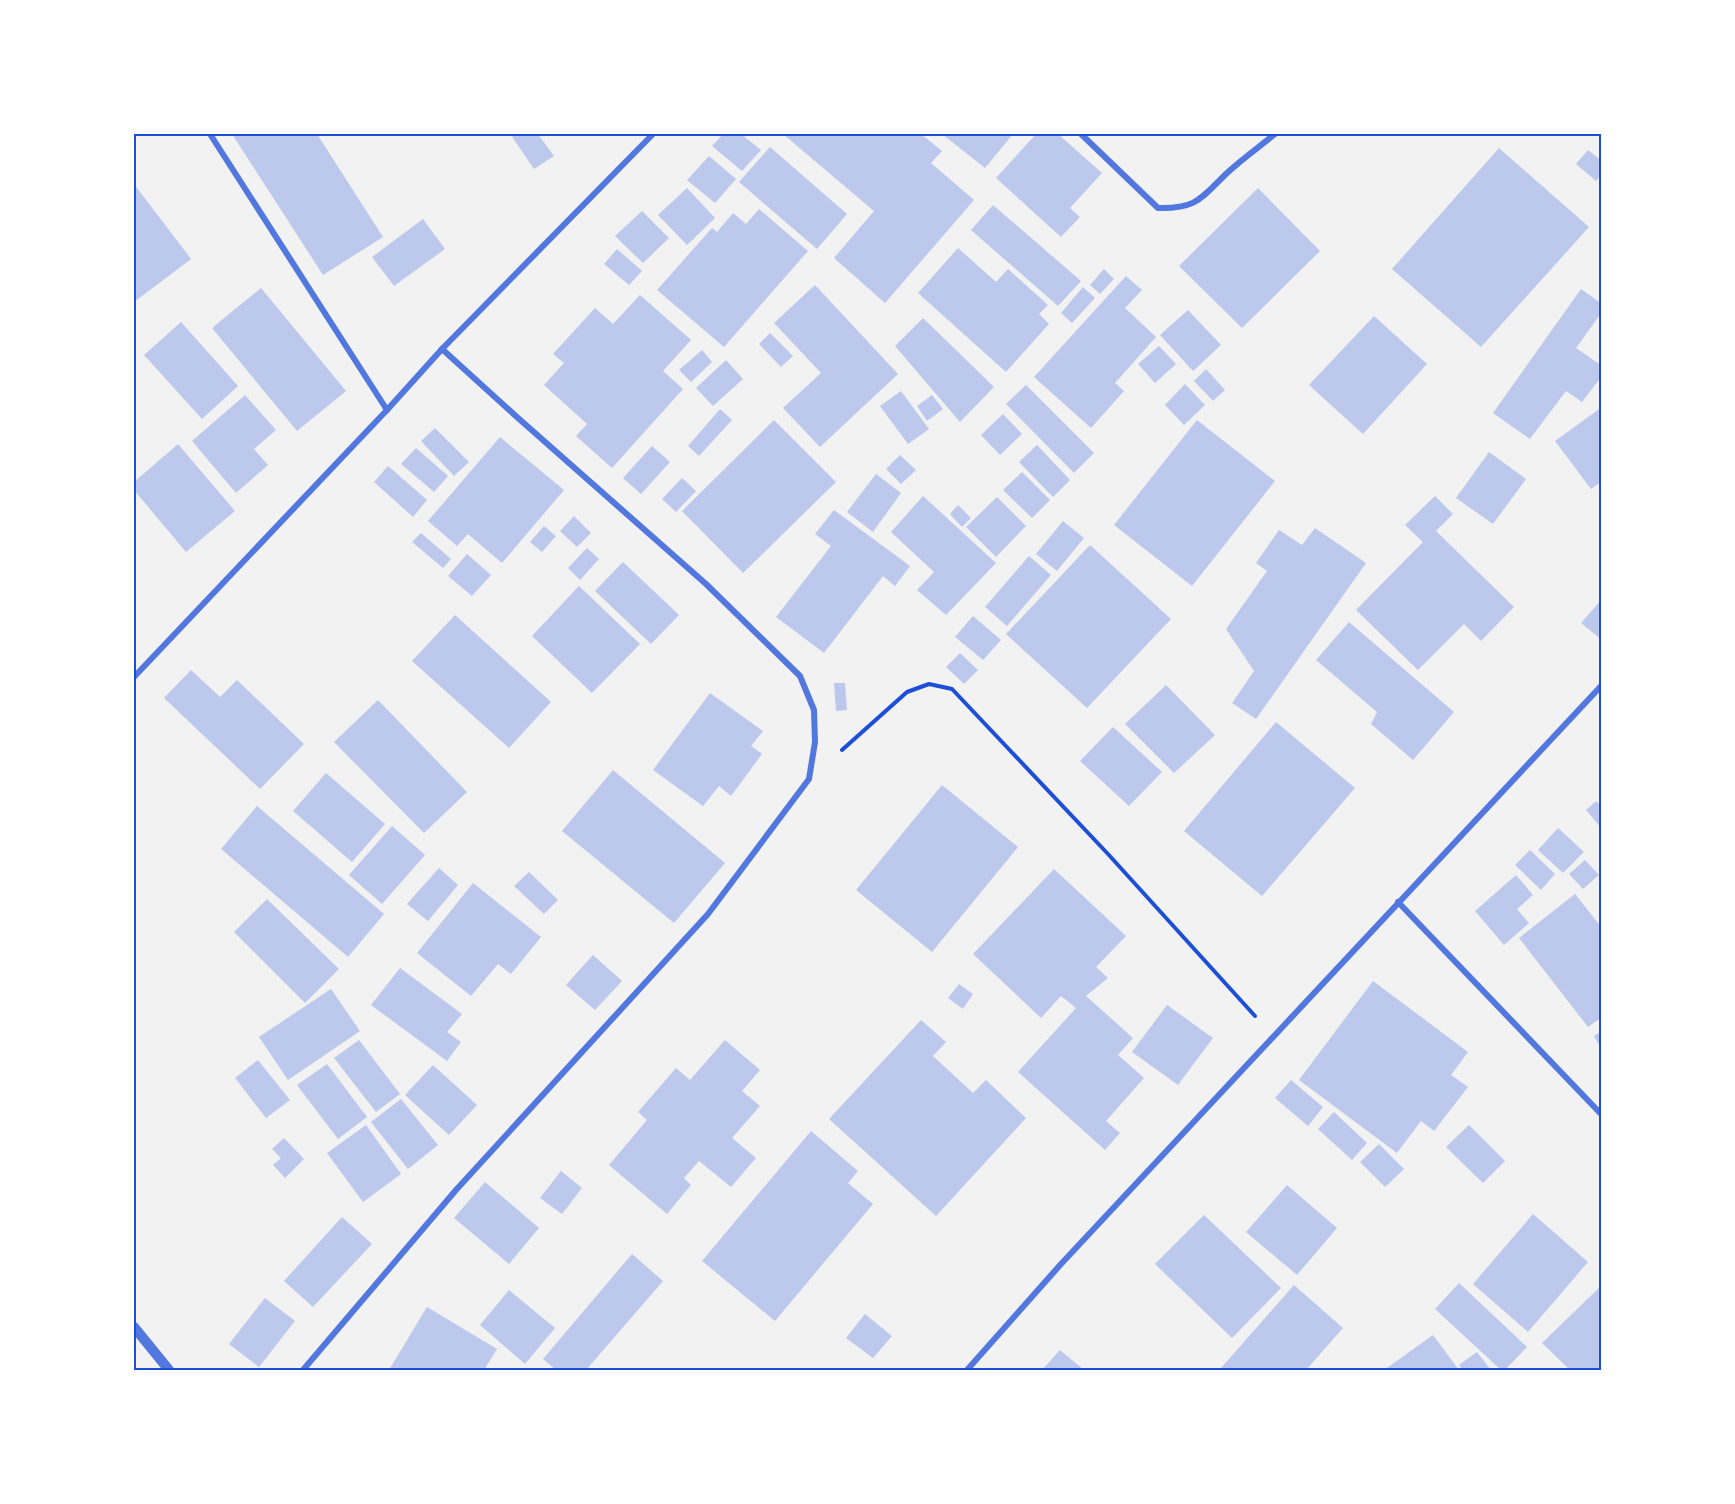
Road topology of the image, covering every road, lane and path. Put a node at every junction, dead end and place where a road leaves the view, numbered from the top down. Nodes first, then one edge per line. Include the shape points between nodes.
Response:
1 (210, 134) edge
2 (653, 134) edge
3 (1081, 134) edge
4 (1275, 134) edge
5 (442, 349) junction
6 (387, 410) junction
7 (134, 677) edge
8 (1602, 685) edge
9 (809, 779) junction
10 (1398, 902) junction
11 (1274, 1036) junction
12 (1602, 1116) edge
13 (134, 1328) edge
14 (169, 1371) edge
15 (303, 1371) edge
16 (967, 1371) edge

1 - 6 street
2 - 5 street
3 - 4 street via 1158,208 1179,208 1203,197
5 - 6 street
5 - 9 street via 706,584 800,676 814,710 815,742
6 - 7 street
8 - 10 street
9 - 11 path via 907,692 928,684 952,688
9 - 15 street via 708,914 456,1190
10 - 11 street
10 - 12 street
11 - 16 street
13 - 14 street

